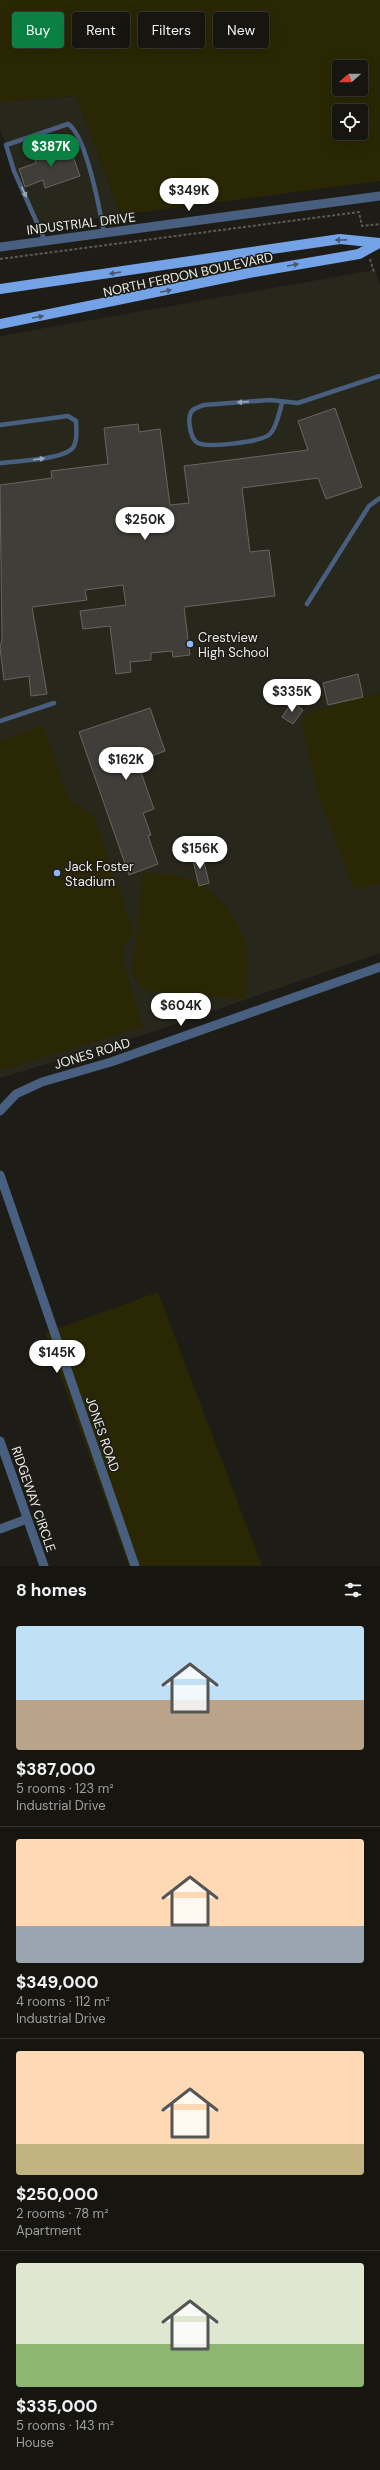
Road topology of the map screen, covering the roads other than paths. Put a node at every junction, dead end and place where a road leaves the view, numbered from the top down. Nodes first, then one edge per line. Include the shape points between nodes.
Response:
1 (380, 196) edge
2 (104, 233) junction
3 (45, 241) junction
4 (380, 244) edge
5 (0, 246) edge
6 (0, 289) edge
7 (0, 324) edge
8 (380, 376) edge
9 (282, 403) junction
10 (0, 424) edge
11 (0, 464) edge
12 (380, 498) edge
13 (307, 604) dead end
14 (54, 703) dead end
15 (0, 721) edge
16 (380, 967) edge
17 (0, 1111) edge
18 (0, 1175) edge
19 (0, 1441) edge
20 (27, 1519) junction
21 (0, 1529) edge
22 (44, 1566) edge
23 (135, 1566) edge

1 - 2 street, INDUSTRIAL DRIVE
2 - 3 street, INDUSTRIAL DRIVE
2 -> 3 lane via 96,193 73,127 68,124 6,145 14,171
3 - 5 street, INDUSTRIAL DRIVE
4 -> 6 main road, NORTH FERDON BOULEVARD via 340,239
7 -> 4 main road, NORTH FERDON BOULEVARD via 249,273 358,254
8 - 9 lane via 298,403
9 -> 9 lane via 270,400 204,404 194,408 190,415 192,436 196,443 205,446 260,440 269,435 275,427
11 -> 10 lane via 63,455 74,446 77,437 76,421 68,416
12 - 13 lane via 369,506
14 - 15 lane
16 - 17 street, JONES ROAD via 156,1047 42,1082 16,1094
18 - 23 street, JONES ROAD
19 - 20 street, RIDGEWAY CIRCLE
20 - 21 street
20 - 22 street, RIDGEWAY CIRCLE

